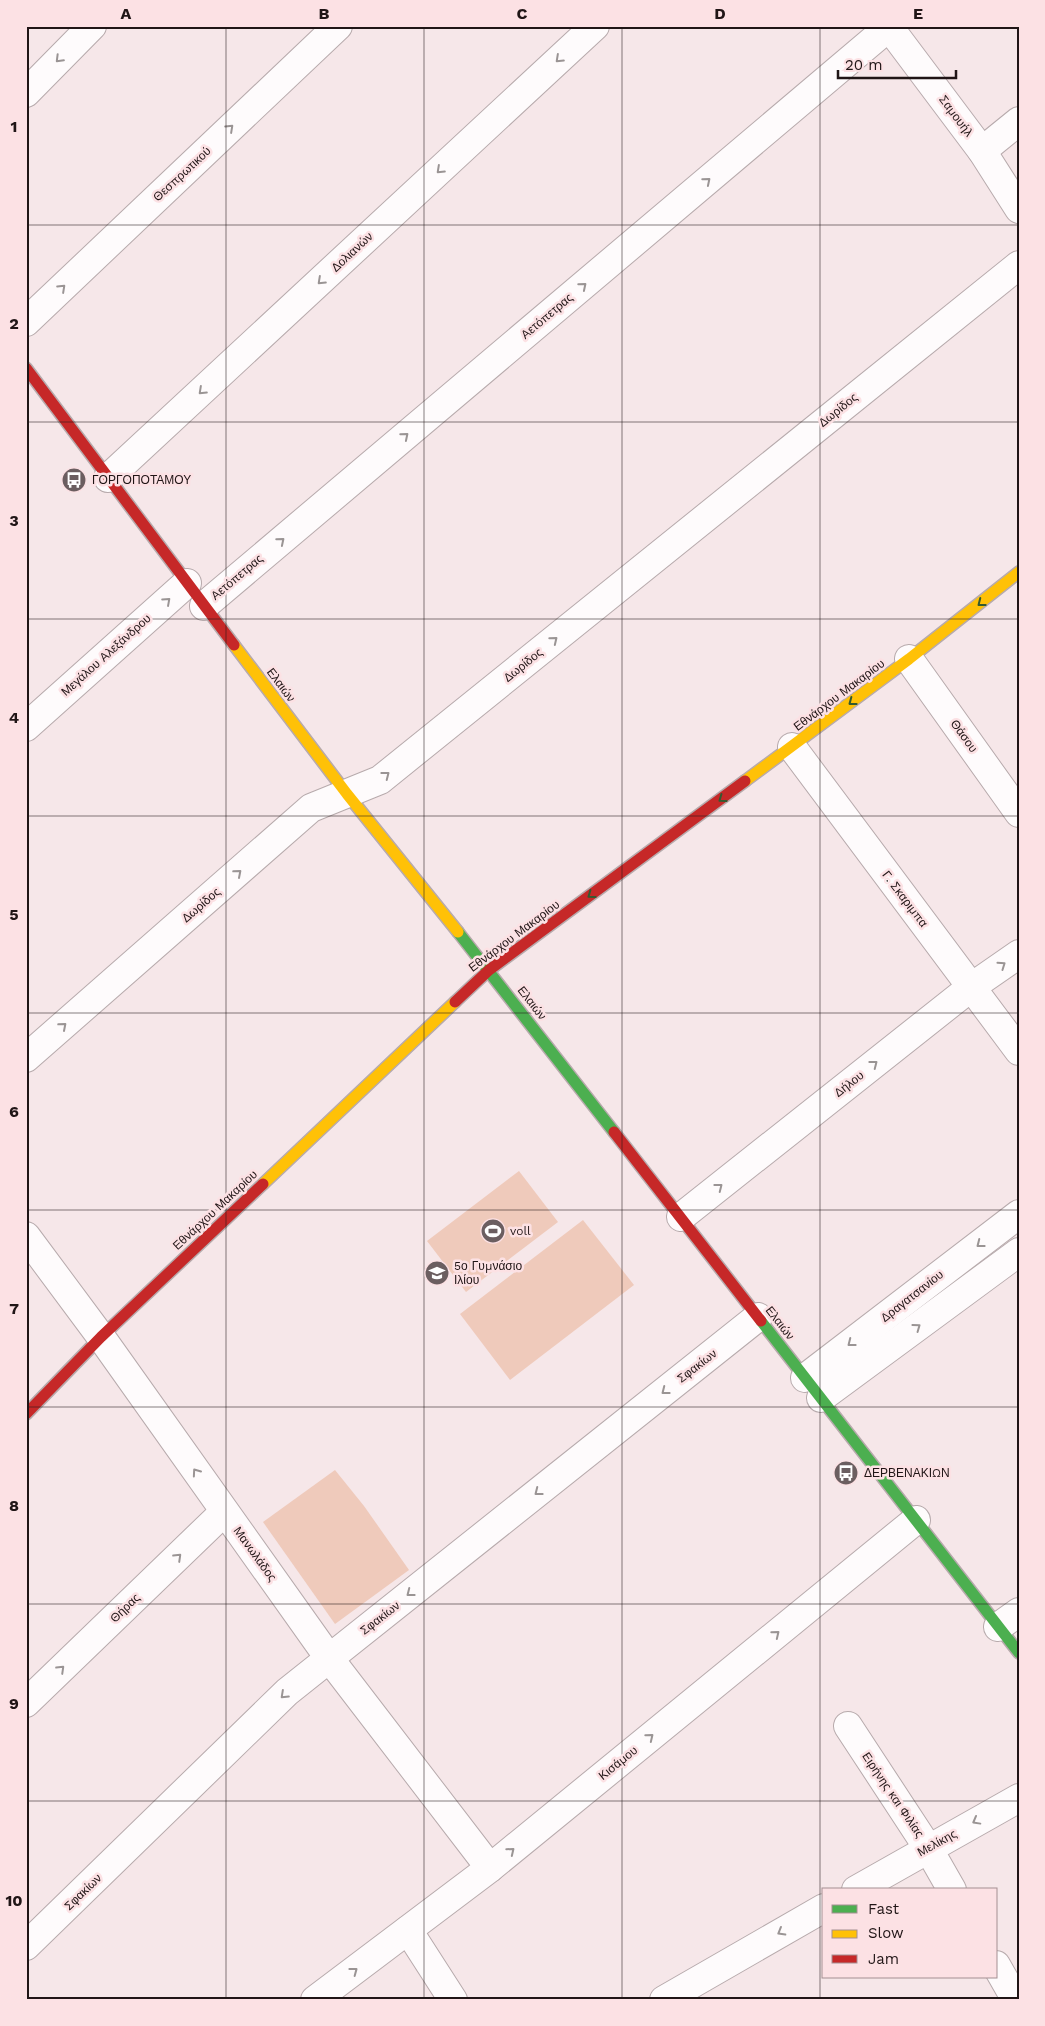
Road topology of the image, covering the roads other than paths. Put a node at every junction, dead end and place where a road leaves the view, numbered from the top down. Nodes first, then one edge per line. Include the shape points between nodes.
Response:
1 (92, 26) edge
2 (338, 26) edge
3 (595, 26) edge
4 (889, 27) edge
5 (26, 93) edge
6 (1019, 121) edge
7 (982, 150) junction
8 (1019, 209) edge
9 (1019, 265) edge
10 (26, 322) edge
11 (30, 381) edge
12 (108, 478) junction
13 (1019, 572) edge
14 (186, 583) junction
15 (204, 606) junction
16 (909, 659) junction
17 (26, 727) edge
18 (792, 747) junction
19 (348, 794) junction
20 (1019, 813) edge
21 (1019, 954) edge
22 (488, 970) junction
23 (970, 988) junction
24 (1019, 1051) edge
25 (26, 1058) edge
26 (1019, 1214) edge
27 (681, 1217) junction
28 (26, 1236) edge
29 (1019, 1252) edge
30 (758, 1318) junction
31 (101, 1337) junction
32 (813, 1388) junction
33 (26, 1414) edge
34 (224, 1512) junction
35 (916, 1520) junction
36 (1009, 1619) edge
37 (1019, 1653) edge
38 (329, 1658) junction
39 (26, 1703) edge
40 (848, 1726) dead end
41 (1019, 1798) edge
42 (928, 1848) junction
43 (490, 1868) junction
44 (859, 1888) edge
45 (951, 1888) edge
46 (822, 1909) edge
47 (408, 1930) junction
48 (26, 1946) edge
49 (998, 1969) edge
50 (315, 2000) edge
51 (453, 2000) edge
52 (664, 2000) edge
53 (1016, 2000) edge

1 -> 5 street
10 -> 2 street, Θεσπρωτικού
3 -> 12 street, Δολιανών
4 - 7 street, Σαμουήλ
15 -> 4 street, Αετόπετρας
6 - 7 street
7 - 8 street, Σαμουήλ
19 -> 9 street, Δωρίδος via 380,780
11 - 12 street, Ελαιών
12 - 14 street, Ελαιών
13 -> 16 street, Εθνάρχου Μακαρίου
14 - 15 street, Ελαιών
17 -> 14 street, Μεγάλου Αλεξάνδρου
15 - 19 street, Ελαιών
16 -> 18 street, Εθνάρχου Μακαρίου
16 - 20 street, Θάσου
18 -> 22 street, Εθνάρχου Μακαρίου
18 - 23 street, Γ. Σκαριμπα
19 - 22 street, Ελαιών
25 -> 19 street, Δωρίδος via 311,808
23 -> 21 street, Δήλου
22 - 27 street, Ελαιών
22 - 31 street, Εθνάρχου Μακαρίου
23 - 24 street, Γ. Σκαριμπα
27 -> 23 street, Δήλου
26 -> 32 street, Δραγατσανίου
27 - 30 street, Ελαιών
28 - 31 street, Μανωλάδος
32 -> 29 street
30 - 32 street, Ελαιών
30 -> 38 street, Σφακίων
31 - 33 street, Εθνάρχου Μακαρίου
34 -> 31 street, Μανωλάδος
32 - 35 street, Ελαιών
34 - 38 street, Μανωλάδος
39 -> 34 street, Θήρας
35 - 36 street, Ελαιών
43 -> 35 street, Κισάμου
36 - 37 street, Ελαιών
38 - 43 street, Μανωλάδος
38 -> 48 street, Σφακίων via 288,1692
40 - 42 street, Ειρήνης και Φιλίας
41 -> 42 street, Μελίκης
42 - 44 street, Μελίκης
42 - 45 street, Ειρήνης και Φιλίας
43 - 47 street, Κισάμου
46 -> 52 street
50 -> 47 street, Κισάμου
47 - 51 street
49 - 53 street

